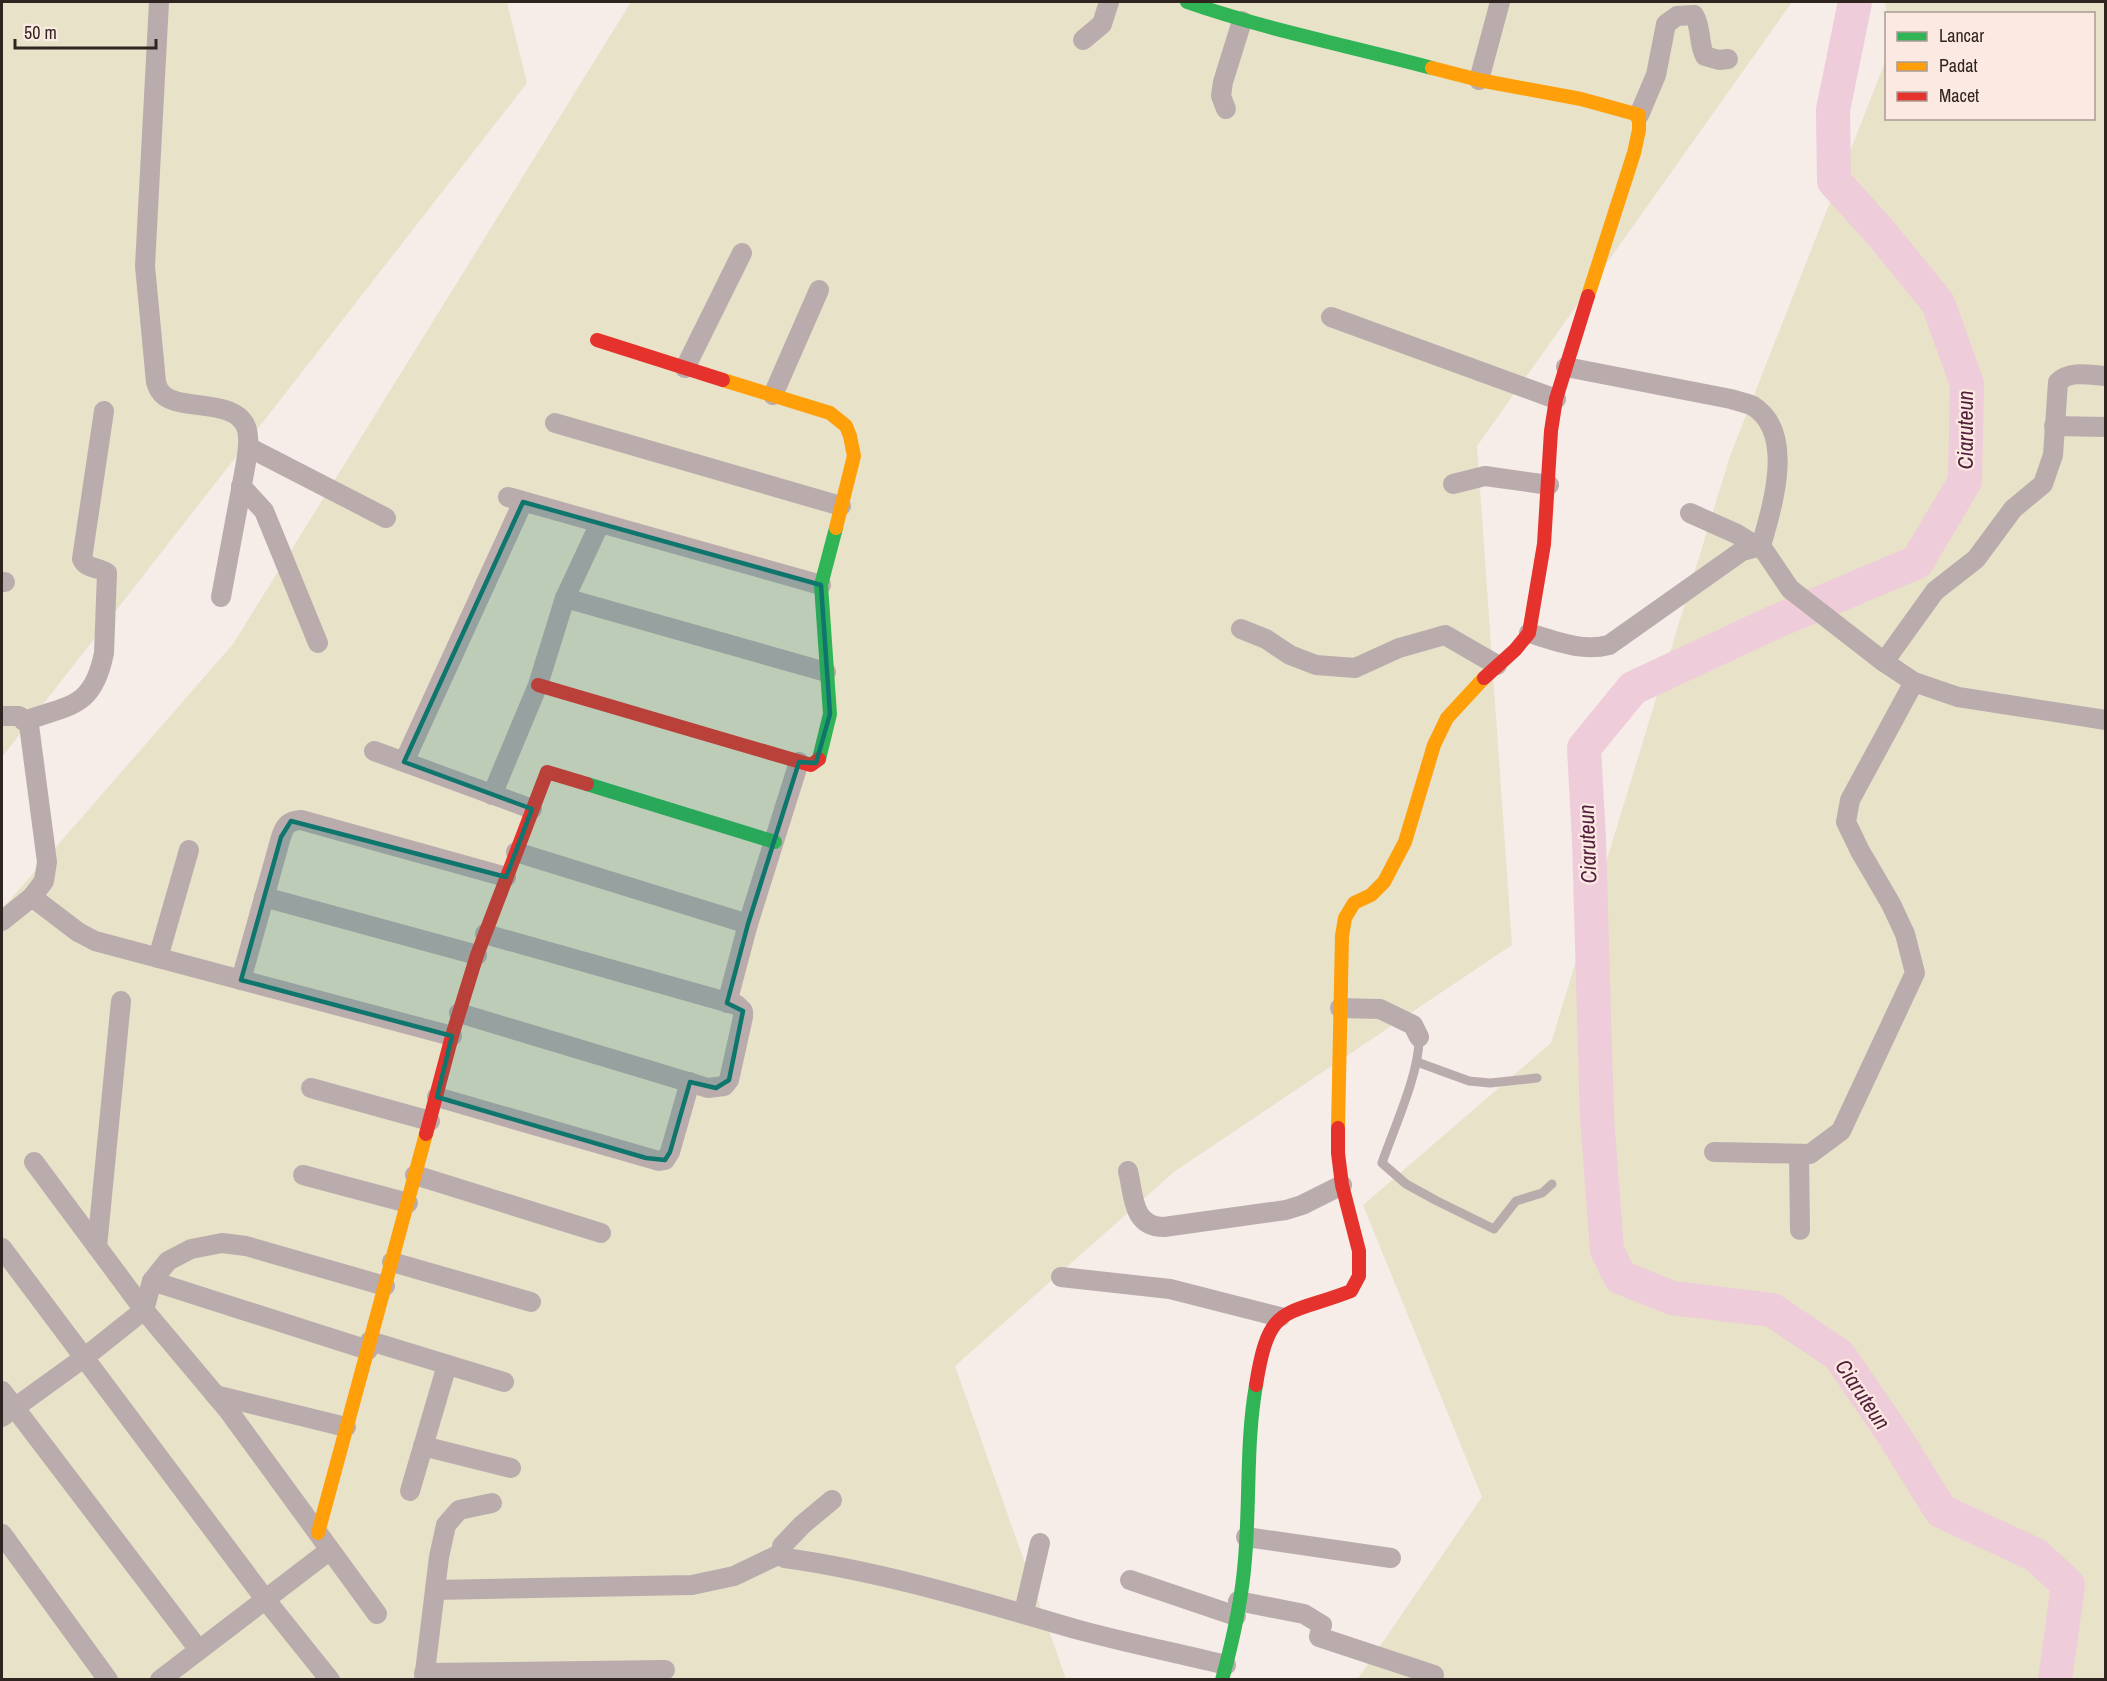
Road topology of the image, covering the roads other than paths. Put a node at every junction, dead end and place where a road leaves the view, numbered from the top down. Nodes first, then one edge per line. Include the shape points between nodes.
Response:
1 (159, 2) edge
2 (1109, 2) edge
3 (1187, 2) edge
4 (1500, 2) edge
5 (1242, 21) junction
6 (1083, 40) dead end
7 (1728, 59) dead end
8 (1479, 80) junction
9 (1226, 110) dead end
10 (1639, 115) junction
11 (742, 254) dead end
12 (819, 290) dead end
13 (1331, 317) dead end
14 (597, 340) dead end
15 (1566, 367) junction
16 (685, 368) junction
17 (2106, 376) edge
18 (773, 395) junction
19 (1556, 399) junction
20 (104, 411) dead end
21 (555, 423) dead end
22 (2054, 426) junction
23 (2106, 428) edge
24 (248, 447) junction
25 (1453, 484) dead end
26 (1549, 485) junction
27 (241, 486) junction
28 (841, 506) junction
29 (1690, 513) dead end
30 (386, 518) dead end
31 (600, 523) junction
32 (1759, 546) junction
33 (821, 585) junction
34 (221, 597) dead end
35 (565, 598) junction
36 (1240, 629) dead end
37 (1529, 633) junction
38 (318, 643) dead end
39 (1884, 662) junction
40 (1497, 665) junction
41 (826, 672) junction
42 (1914, 682) junction
43 (538, 686) junction
44 (2, 716) edge
45 (2106, 720) edge
46 (24, 721) junction
47 (374, 751) dead end
48 (404, 762) junction
49 (799, 762) junction
50 (492, 795) junction
51 (532, 809) junction
52 (775, 842) junction
53 (189, 850) dead end
54 (516, 852) junction
55 (506, 877) junction
56 (32, 897) junction
57 (264, 897) junction
58 (2, 921) edge
59 (748, 924) junction
60 (485, 934) junction
61 (477, 955) junction
62 (158, 958) junction
63 (241, 980) junction
64 (121, 1001) dead end
65 (728, 1003) junction
66 (1340, 1008) junction
67 (459, 1013) junction
68 (452, 1036) junction
69 (1419, 1037) joint
70 (1416, 1062) junction
71 (1537, 1078) dead end
72 (690, 1082) junction
73 (311, 1088) dead end
74 (437, 1097) junction
75 (430, 1121) junction
76 (1714, 1152) dead end
77 (1799, 1154) junction
78 (34, 1162) dead end
79 (1128, 1171) dead end
80 (303, 1175) dead end
81 (415, 1175) junction
82 (1552, 1184) dead end
83 (1342, 1185) junction
84 (408, 1203) junction
85 (1800, 1230) dead end
86 (601, 1233) dead end
87 (97, 1247) junction
88 (2, 1248) edge
89 (392, 1262) junction
90 (1061, 1277) dead end
91 (152, 1281) junction
92 (385, 1286) junction
93 (531, 1302) dead end
94 (144, 1310) junction
95 (1280, 1317) junction
96 (369, 1346) junction
97 (85, 1357) junction
98 (447, 1365) junction
99 (504, 1382) dead end
100 (2, 1391) edge
101 (215, 1395) junction
102 (8, 1412) edge
103 (346, 1427) junction
104 (423, 1446) junction
105 (511, 1468) dead end
106 (410, 1491) dead end
107 (832, 1500) dead end
108 (492, 1503) dead end
109 (318, 1533) junction
110 (2, 1534) edge
111 (1246, 1537) junction
112 (1040, 1543) dead end
113 (330, 1550) junction
114 (782, 1553) junction
115 (1391, 1558) dead end
116 (1130, 1580) dead end
117 (435, 1590) junction
118 (265, 1599) junction
119 (1237, 1608) junction
120 (1024, 1612) junction
121 (377, 1614) dead end
122 (199, 1650) junction
123 (664, 1670) dead end
124 (1224, 1672) edge
125 (424, 1676) edge
126 (108, 1680) edge
127 (160, 1680) edge
128 (330, 1680) edge
129 (1433, 1680) edge

1 - 24 street via 146,266 156,382 168,398 236,416 247,428
2 - 6 street via 1107,31
3 - 5 street
4 - 8 street
5 - 8 street
5 - 9 street via 1223,82 1221,96
7 - 10 street via 1704,56 1694,15 1677,16 1666,24 1656,75
8 - 10 street via 1581,99
10 - 15 street via 1634,153
11 - 16 street
12 - 18 street
13 - 19 street
14 - 16 street
15 - 19 street
15 - 32 street via 1752,406 1770,425 1778,450 1778,474
16 - 18 street
17 - 22 street via 2079,374 2063,378 2056,389
18 - 28 street via 830,413 844,422 854,456
19 - 26 street
20 - 46 street via 82,559 86,565 107,573 101,664 92,689 77,703
21 - 28 street
22 - 23 street
22 - 39 street via 2053,455 2043,484 2013,509 1976,559 1935,591
24 - 27 street
24 - 30 street
25 - 26 street via 1485,476
26 - 37 street
27 - 34 street
27 - 38 street via 264,511
28 - 33 street
29 - 32 street
31 - 33 street
31 - 35 street
31 - 48 street via 516,500
32 - 37 street via 1742,551 1609,645 1582,648
32 - 39 street via 1790,589
33 - 41 street
35 - 41 street
35 - 43 street
36 - 40 street via 1316,665 1355,668 1399,648 1445,635
37 - 40 street
39 - 42 street
40 - 66 street via 1447,718 1434,745 1405,842 1384,882 1371,895 1354,903 1346,918
41 - 49 street via 830,714 820,757 811,765
42 - 45 street via 1958,697
42 - 77 street via 1850,800 1846,822 1905,934 1915,973 1841,1131 1810,1154
43 - 49 street
43 - 50 street
44 - 46 street via 19,716
46 - 56 street via 29,725 46,862 44,881
47 - 48 street
48 - 50 street
49 - 52 street
50 - 51 street
51 - 52 street via 547,772
51 - 54 street
52 - 59 street
53 - 62 street
54 - 55 street
54 - 59 street
55 - 57 street via 301,820 285,826
55 - 60 street
56 - 58 street
56 - 62 street via 95,941
57 - 61 street
57 - 63 street
59 - 65 street
60 - 61 street
60 - 65 street
61 - 67 street
62 - 63 street
63 - 68 street
64 - 87 street
65 - 72 street via 743,1011 729,1080 716,1088
66 - 69 street via 1380,1009 1413,1025
66 - 83 street via 1338,1153
67 - 68 street
67 - 72 street
68 - 74 street
69 - 70 lane
70 - 71 lane via 1469,1082
70 - 82 lane via 1382,1163 1416,1189 1494,1229 1516,1201 1542,1193
72 - 74 street via 670,1152 665,1160 659,1161
73 - 75 street
74 - 75 street
75 - 81 street
76 - 77 street
77 - 85 street
78 - 87 street
79 - 83 street via 1137,1211 1151,1227 1286,1210
80 - 84 street
81 - 84 street
81 - 86 street
83 - 95 street via 1359,1251 1359,1276 1351,1291
84 - 89 street
87 - 94 street
88 - 97 street
89 - 92 street
89 - 93 street
90 - 95 street via 1170,1289
91 - 92 street via 168,1261 191,1249 222,1243 246,1245
91 - 94 street
91 - 96 street
92 - 96 street
94 - 97 street
94 - 101 street
95 - 111 street via 1270,1328 1258,1374 1248,1451
96 - 98 street
96 - 103 street
97 - 102 street
97 - 118 street
98 - 99 street
98 - 104 street
100 - 102 street
101 - 103 street
101 - 109 street
102 - 122 street
103 - 109 street
104 - 105 street
104 - 106 street
107 - 114 street via 789,1537
108 - 117 street via 459,1510 446,1525
109 - 113 street
110 - 126 street
111 - 115 street
111 - 119 street
112 - 120 street
113 - 118 street
113 - 121 street
114 - 117 street via 734,1576 692,1586
114 - 120 street via 785,1558 832,1564
116 - 119 street
117 - 125 street
118 - 122 street
118 - 128 street
119 - 124 street
119 - 129 street via 1304,1614 1322,1625 1318,1637 1434,1675
120 - 124 street
122 - 127 street
123 - 125 street

